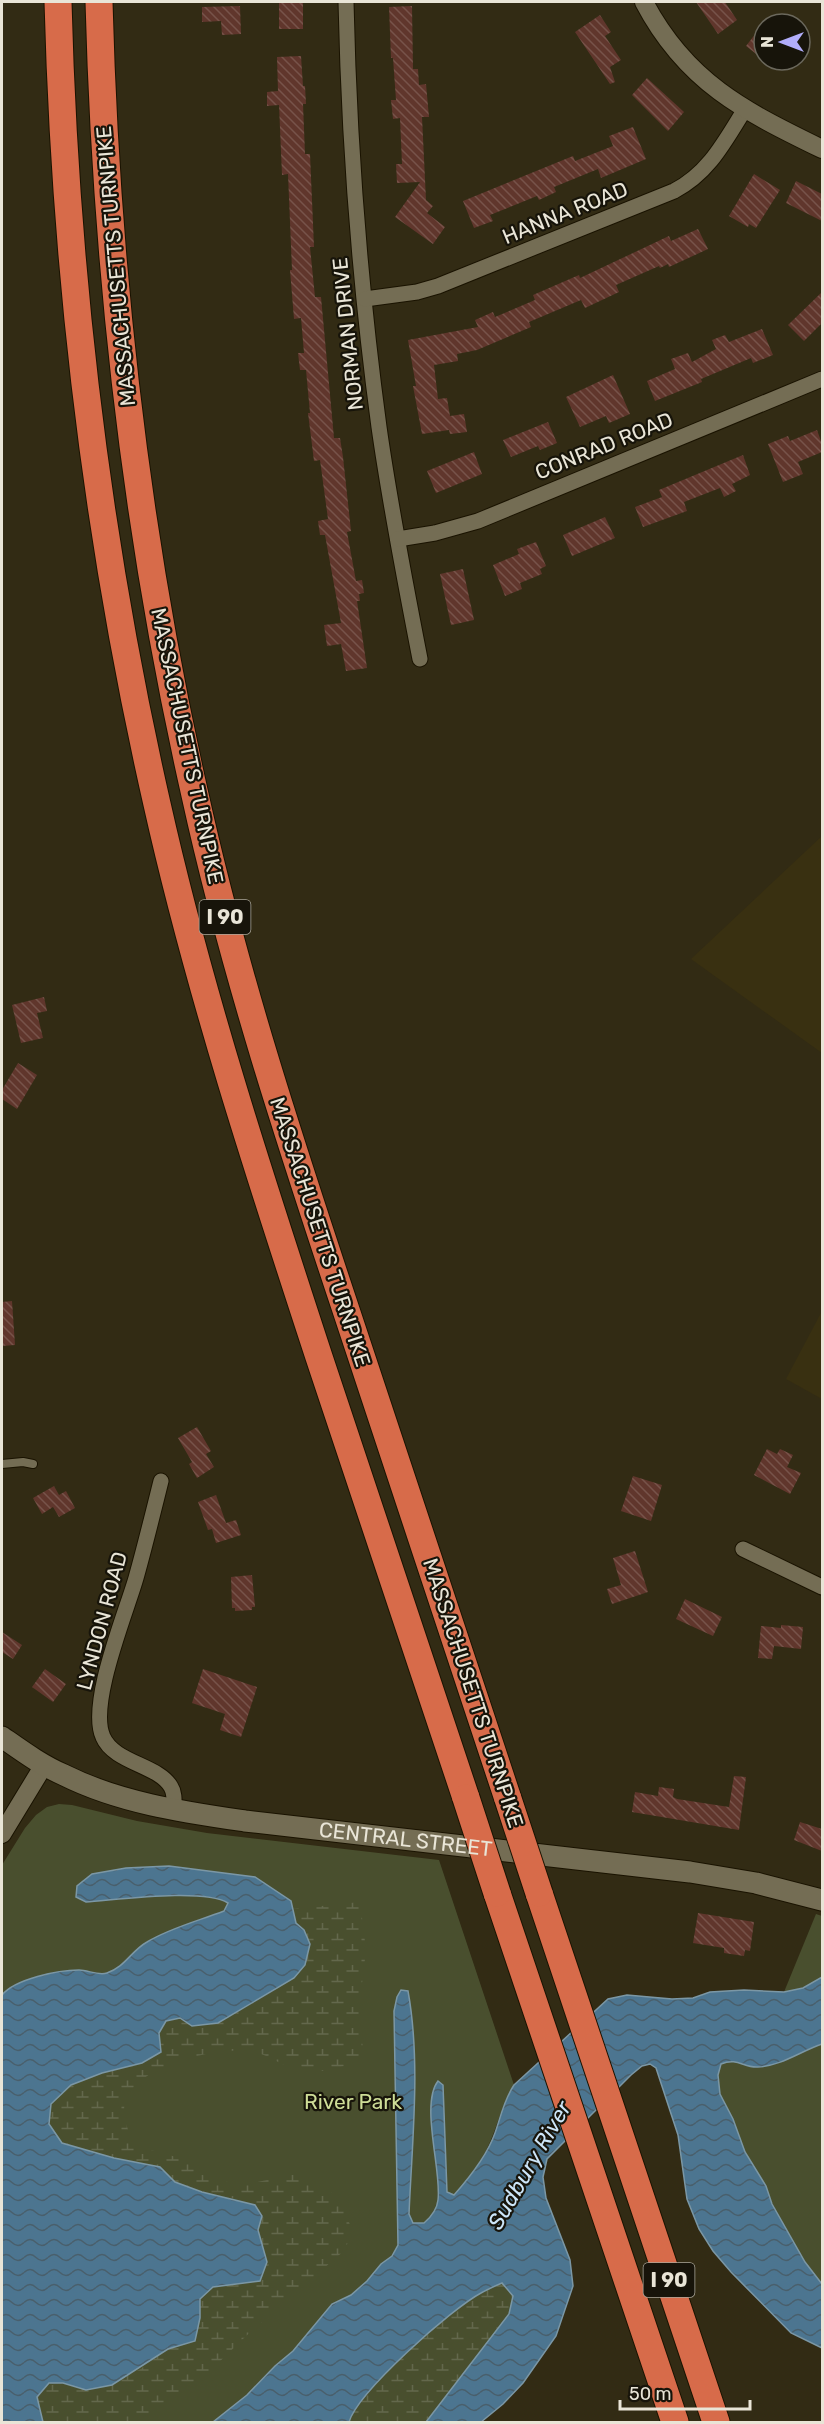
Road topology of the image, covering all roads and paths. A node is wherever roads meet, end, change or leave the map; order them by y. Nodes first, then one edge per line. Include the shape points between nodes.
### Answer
1 (58, 2) edge
2 (99, 2) edge
3 (346, 2) edge
4 (644, 2) edge
5 (745, 109) junction
6 (822, 148) edge
7 (365, 299) junction
8 (822, 379) edge
9 (398, 539) junction
10 (420, 659) dead end
11 (2, 1464) edge
12 (33, 1464) dead end
13 (161, 1481) dead end
14 (743, 1549) dead end
15 (822, 1587) edge
16 (2, 1737) edge
17 (44, 1766) junction
18 (174, 1809) junction
19 (2, 1834) edge
20 (822, 1900) edge
21 (675, 2422) edge
22 (716, 2422) edge

1 - 21 highway, MASSACHUSETTS TURNPIKE / I 90, bridge via 66,169 89,414 119,615 187,929 240,1114
2 - 22 highway, MASSACHUSETTS TURNPIKE / I 90, bridge via 106,170 129,415 157,605 194,795 241,981 274,1094
3 - 7 street, NORMAN DRIVE via 352,162
4 - 5 street via 669,41 696,72
5 - 6 street
5 - 7 street, HANNA ROAD via 709,164 674,191 438,286
7 - 9 street, NORMAN DRIVE
8 - 9 street, CONRAD ROAD via 478,521
9 - 10 street, NORMAN DRIVE
11 - 12 lane
13 - 18 street, LYNDON ROAD via 110,1658 99,1723 106,1743 115,1751 171,1787
14 - 15 street
16 - 17 main road, CENTRAL STREET
17 - 18 main road, CENTRAL STREET via 96,1789
17 - 19 street
18 - 20 main road, CENTRAL STREET via 245,1821 690,1872

